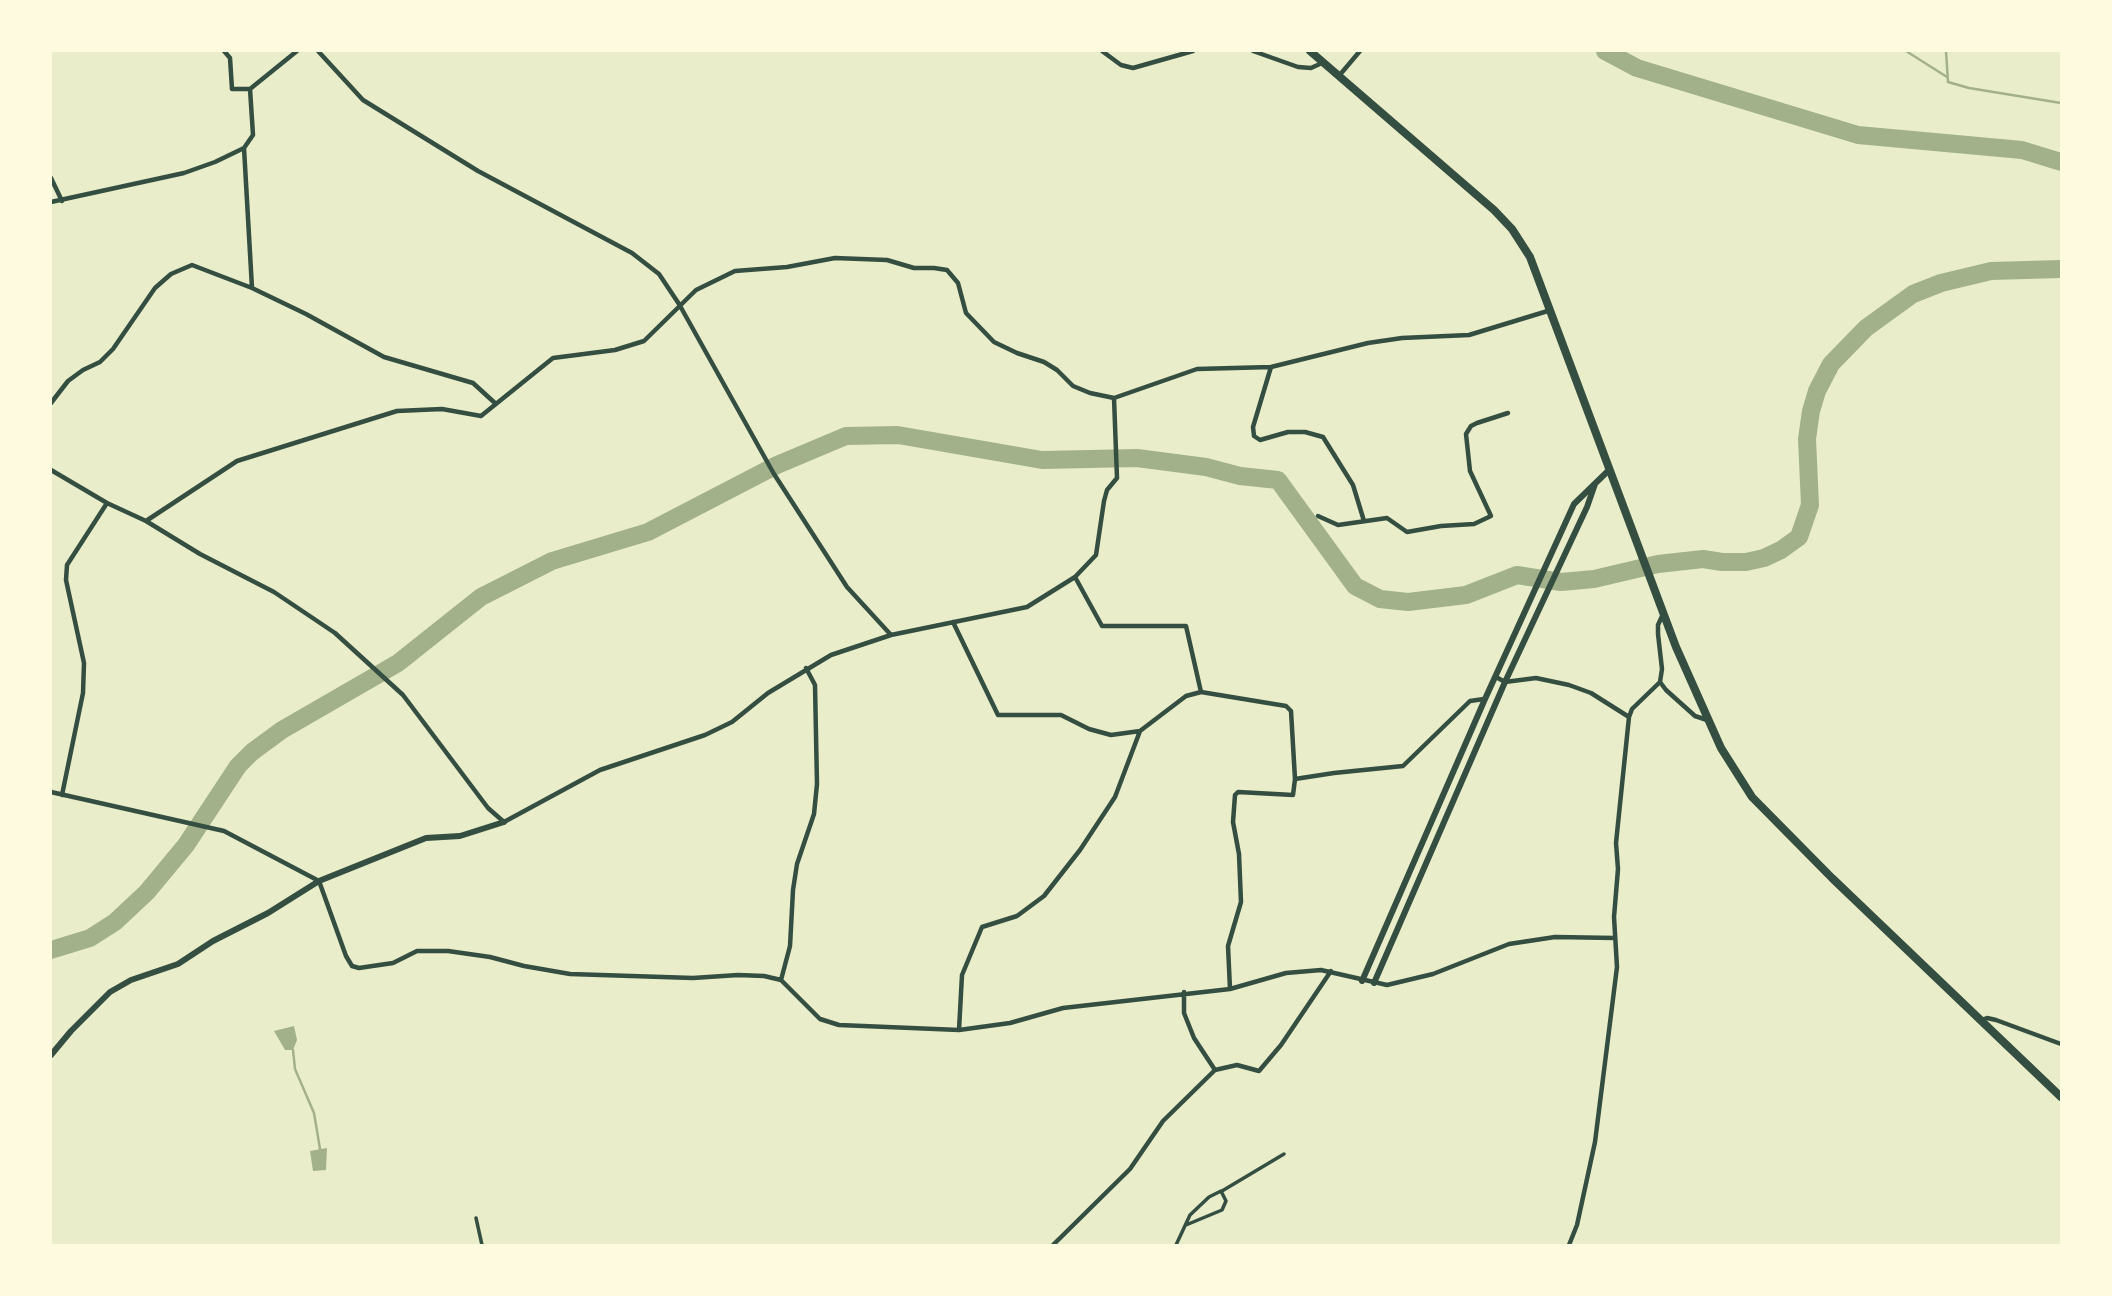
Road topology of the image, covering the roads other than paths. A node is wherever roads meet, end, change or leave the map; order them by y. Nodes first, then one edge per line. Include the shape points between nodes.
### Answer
1 (224, 51) edge
2 (297, 51) edge
3 (318, 51) edge
4 (1102, 51) edge
5 (1193, 51) edge
6 (1254, 51) edge
7 (1310, 51) edge
8 (1360, 51) edge
9 (1323, 62) junction
10 (1338, 76) junction
11 (250, 89) junction
12 (244, 148) junction
13 (51, 178) edge
14 (62, 201) junction
15 (51, 202) edge
16 (252, 288) junction
17 (679, 304) junction
18 (1551, 310) junction
19 (1271, 367) junction
20 (1114, 398) junction
21 (51, 402) edge
22 (496, 404) junction
23 (1508, 413) dead end
24 (51, 470) edge
25 (1609, 470) junction
26 (1595, 483) junction
27 (107, 503) junction
28 (1318, 516) dead end
29 (146, 521) junction
30 (1364, 521) junction
31 (1075, 577) junction
32 (1663, 614) junction
33 (953, 622) junction
34 (891, 635) junction
35 (806, 668) junction
36 (1496, 677) junction
37 (1505, 682) junction
38 (1660, 682) junction
39 (1201, 692) junction
40 (1485, 699) junction
41 (1629, 717) junction
42 (1708, 720) junction
43 (1140, 731) junction
44 (1295, 779) junction
45 (51, 792) edge
46 (62, 795) junction
47 (504, 822) junction
48 (320, 881) junction
49 (1615, 938) junction
50 (1331, 971) junction
51 (781, 980) junction
52 (1362, 981) junction
53 (1374, 983) junction
54 (1230, 989) junction
55 (1184, 992) junction
56 (1981, 1020) junction
57 (959, 1030) junction
58 (2061, 1044) edge
59 (51, 1055) edge
60 (1215, 1070) junction
61 (2061, 1097) edge
62 (1283, 1154) dead end
63 (1222, 1191) junction
64 (476, 1219) dead end
65 (1186, 1225) junction
66 (482, 1245) edge
67 (1053, 1245) edge
68 (1176, 1245) edge
69 (1569, 1245) edge

1 - 11 street via 230,58 232,89
2 - 11 street
3 - 17 street via 363,100 478,171 632,253 659,274
4 - 5 street via 1128,68
6 - 9 street via 1305,68
7 - 9 highway
8 - 10 street
9 - 10 highway
10 - 18 highway via 1503,220 1530,257
11 - 12 street via 253,135
12 - 14 street via 184,173
12 - 16 street
13 - 14 street
14 - 15 street
16 - 21 street via 192,265 171,274 155,288 113,349 68,381
16 - 22 street via 384,357 473,383
17 - 20 street via 735,271 828,259 887,260 947,270 958,283 966,313 994,342 1044,362 1073,386
17 - 22 street via 644,341 615,351 553,358
17 - 34 street via 847,587
18 - 19 street via 1469,335 1368,343
18 - 25 highway
19 - 20 street via 1197,369
19 - 30 street via 1254,436 1259,440 1305,432 1322,437 1353,485
20 - 31 street via 1117,478 1104,501 1096,555
22 - 29 street via 481,416 442,409 397,411 237,461
23 - 30 street via 1471,426 1466,434 1470,471 1491,516 1474,524 1407,532 1387,518
24 - 27 street
25 - 26 street
25 - 32 highway
26 - 36 street via 1574,504
26 - 37 street
27 - 29 street
27 - 46 street via 67,565 66,580 84,663 83,693
28 - 30 street via 1338,525
29 - 47 street via 274,592 344,641 403,695 488,808
31 - 33 street via 1027,607
31 - 39 street via 1102,626 1186,626
32 - 38 street via 1658,625
32 - 42 highway
33 - 34 street
33 - 43 street via 998,715 1061,715 1111,735
34 - 35 street
35 - 47 street via 732,722 600,770
35 - 51 street via 815,684 817,784 814,814 797,864 790,946
36 - 37 street
36 - 40 street
37 - 41 street via 1536,678 1569,685
37 - 53 street
38 - 41 street
38 - 42 street via 1695,716
39 - 43 street via 1186,696
39 - 44 street via 1286,706 1291,711
40 - 44 street via 1470,701 1403,766
40 - 52 street
41 - 49 street via 1616,844
42 - 56 highway via 1752,797
43 - 57 street via 1115,797 1044,896 1017,916 982,927 962,975
44 - 54 street via 1293,795 1235,795 1233,822 1241,902 1228,946
45 - 46 street
46 - 48 street via 224,831
47 - 48 street via 460,836 426,838
48 - 51 street via 346,956 359,968 393,963 417,951 448,951 570,974 738,975
48 - 59 street via 178,964 110,992
49 - 53 street via 1555,937 1509,944 1413,980
49 - 69 street via 1617,967 1601,1106
50 - 52 street
50 - 54 street via 1286,973
50 - 60 street via 1259,1071 1237,1065
51 - 57 street via 820,1018 839,1025
52 - 53 street
54 - 55 street
55 - 57 street via 1063,1008 1010,1023
55 - 60 street via 1184,1013
56 - 58 street via 1996,1020
56 - 61 highway
60 - 67 street via 1163,1121 1130,1169
62 - 63 street
63 - 65 street via 1197,1207
63 - 65 street via 1226,1201 1222,1210
64 - 66 street
65 - 68 street

